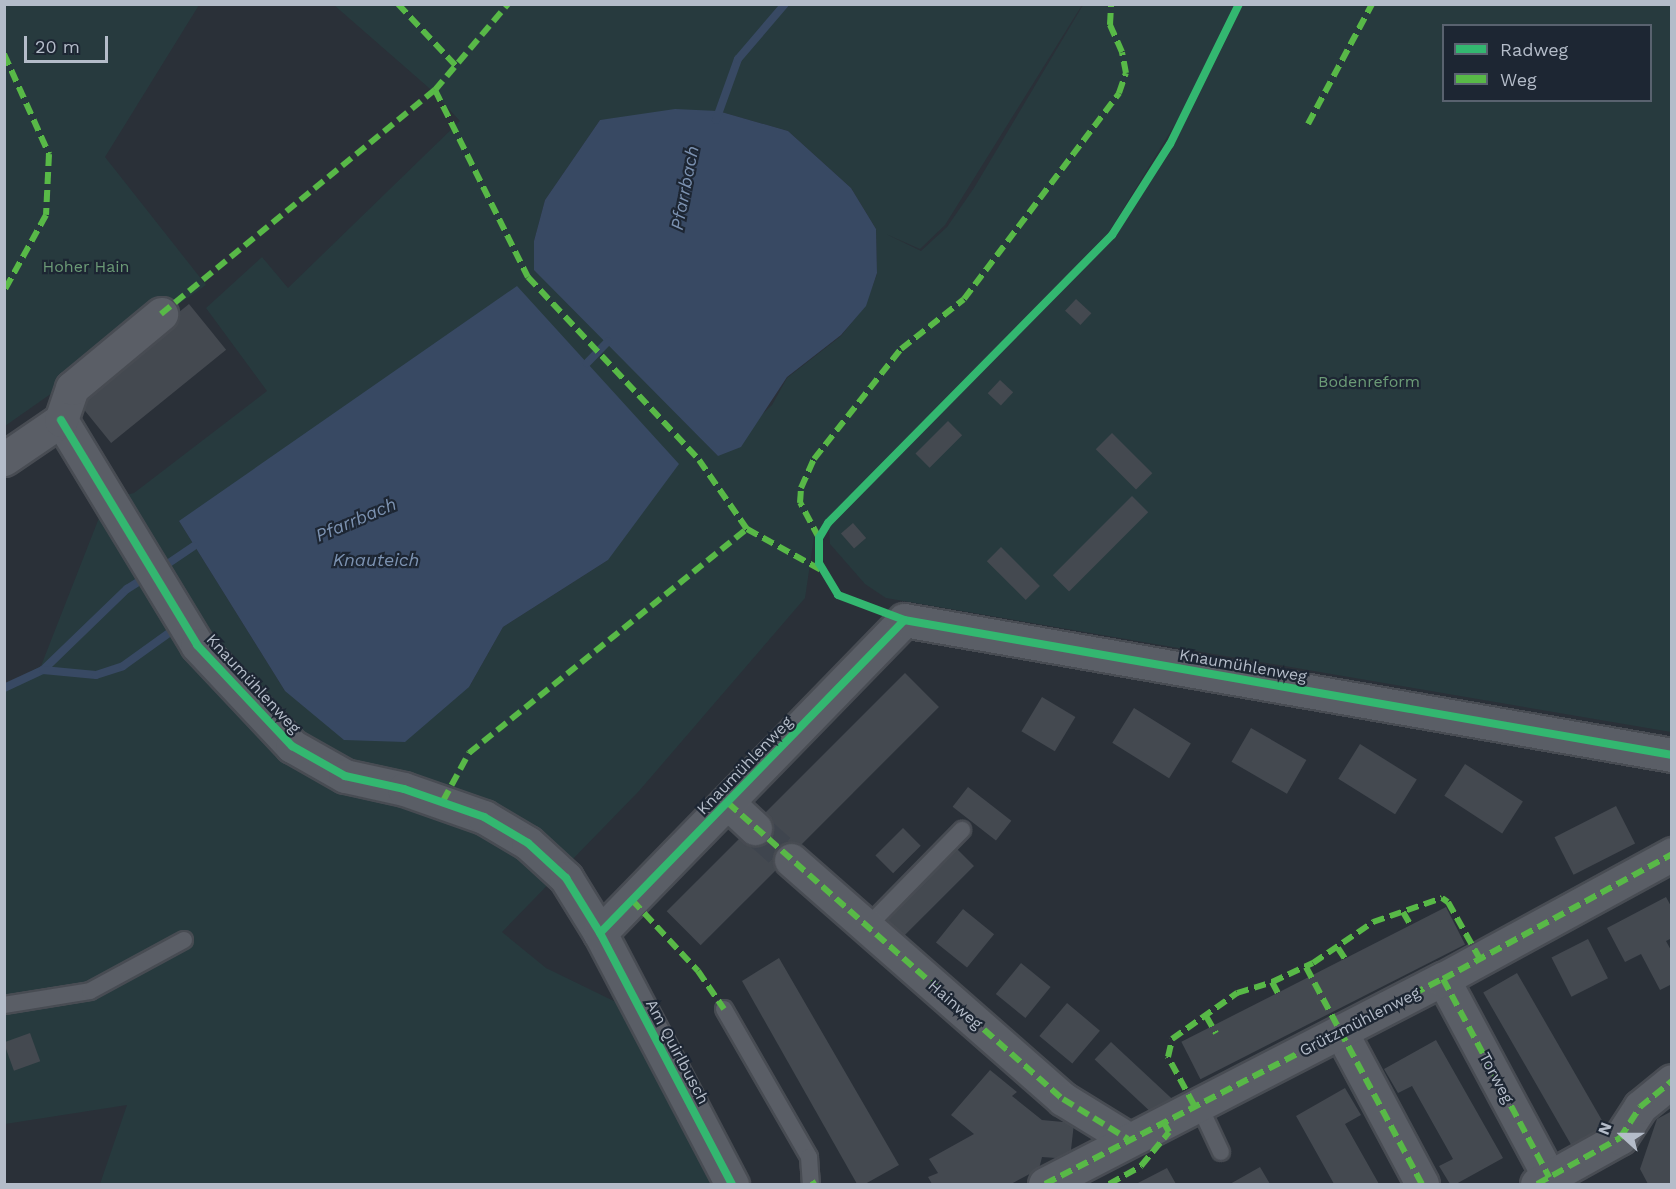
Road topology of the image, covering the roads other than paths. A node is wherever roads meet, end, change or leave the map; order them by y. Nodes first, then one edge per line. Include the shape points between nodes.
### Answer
1 (161, 315) dead end
2 (61, 420) junction
3 (4, 459) edge
4 (1671, 755) edge
5 (728, 803) junction
6 (755, 828) tunnel mouth
7 (962, 830) dead end
8 (1671, 854) edge
9 (790, 860) tunnel mouth
10 (867, 927) junction
11 (600, 933) junction
12 (184, 940) dead end
13 (1443, 980) junction
14 (4, 1005) edge
15 (724, 1009) dead end
16 (1341, 1032) junction
17 (1671, 1081) edge
18 (1198, 1103) junction
19 (1128, 1138) junction
20 (1221, 1152) dead end
21 (1543, 1181) edge
22 (732, 1185) edge
23 (812, 1185) edge
24 (1045, 1185) edge
25 (1422, 1185) edge

1 - 2 street via 72,388
2 - 3 street
2 - 11 street, Knaumühlenweg via 197,645 292,746 345,776 443,801 484,817 528,843 566,878
4 - 5 street, Knaumühlenweg via 904,620
5 - 6 street
5 - 11 street, Knaumühlenweg
7 - 10 lane
8 - 13 street, Grützmühlenweg
9 - 10 street, Hainweg
10 - 19 street, Hainweg via 1063,1099
11 - 22 street, Am Quirlbusch
12 - 14 lane via 90,991
13 - 16 street, Grützmühlenweg
13 - 21 street, Torweg
15 - 23 lane via 808,1157
16 - 18 street, Grützmühlenweg
16 - 25 street
17 - 21 street via 1640,1107 1620,1138
18 - 19 street, Grützmühlenweg
18 - 20 lane
19 - 24 street, Grützmühlenweg

